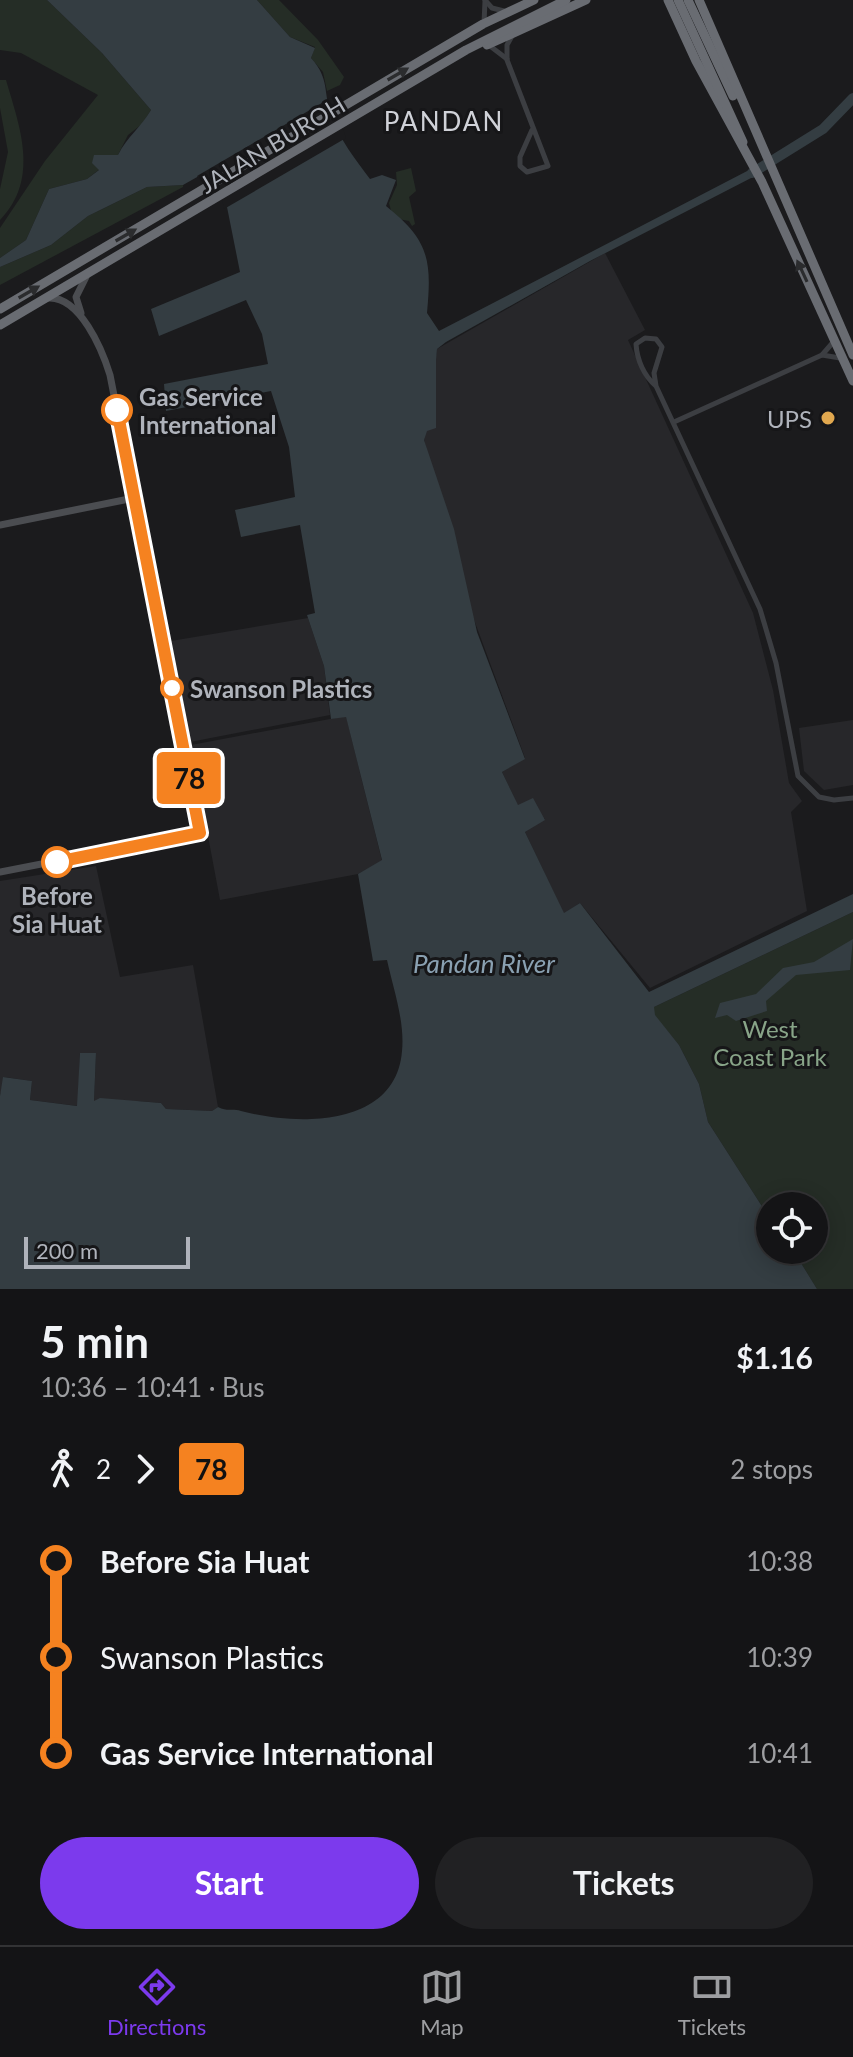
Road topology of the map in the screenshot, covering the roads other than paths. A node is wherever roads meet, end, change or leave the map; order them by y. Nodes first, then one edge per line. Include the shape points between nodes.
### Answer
1 (534, 0) edge
2 (566, 0) edge
3 (586, 0) edge
4 (671, 0) edge
5 (688, 0) edge
6 (699, 0) edge
7 (511, 11) junction
8 (483, 24) junction
9 (515, 31) junction
10 (486, 46) junction
11 (466, 50) junction
12 (708, 54) junction
13 (507, 60) junction
14 (532, 130) junction
15 (762, 150) junction
16 (747, 154) junction
17 (93, 270) junction
18 (43, 300) junction
19 (0, 309) edge
20 (81, 318) junction
21 (0, 325) edge
22 (835, 340) junction
23 (822, 355) junction
24 (848, 357) edge
25 (853, 381) edge
26 (656, 386) junction
27 (674, 422) junction
28 (134, 498) junction
29 (0, 525) edge
30 (853, 798) edge
31 (0, 872) edge

1 - 7 highway, JALAN BUROH
2 - 11 highway, JALAN BUROH
3 - 9 highway
4 - 12 highway
4 - 16 highway via 696,61
5 - 12 highway
6 - 15 highway
7 - 8 highway, JALAN BUROH
7 - 8 street via 499,11 485,0
19 -> 8 highway, JALAN BUROH
9 - 10 highway
9 - 13 street via 507,44
10 - 11 highway
10 - 13 street
11 - 17 highway, JALAN BUROH
12 - 15 highway
12 - 16 highway
13 - 14 street
14 - 14 street via 548,166 536,173 520,166
15 - 24 highway
22 -> 16 highway
17 - 18 highway, JALAN BUROH
17 - 20 street via 76,297
18 - 20 street via 63,300
18 - 21 highway, JALAN BUROH
20 - 28 street via 110,375
22 - 23 street
22 - 24 highway
23 - 24 street
23 - 27 street
24 - 25 highway
26 - 26 street via 636,355 636,344 645,338 656,339 662,347
26 - 27 street
27 - 30 street via 760,609 798,776 819,797
28 - 29 street
28 - 31 street via 200,833

